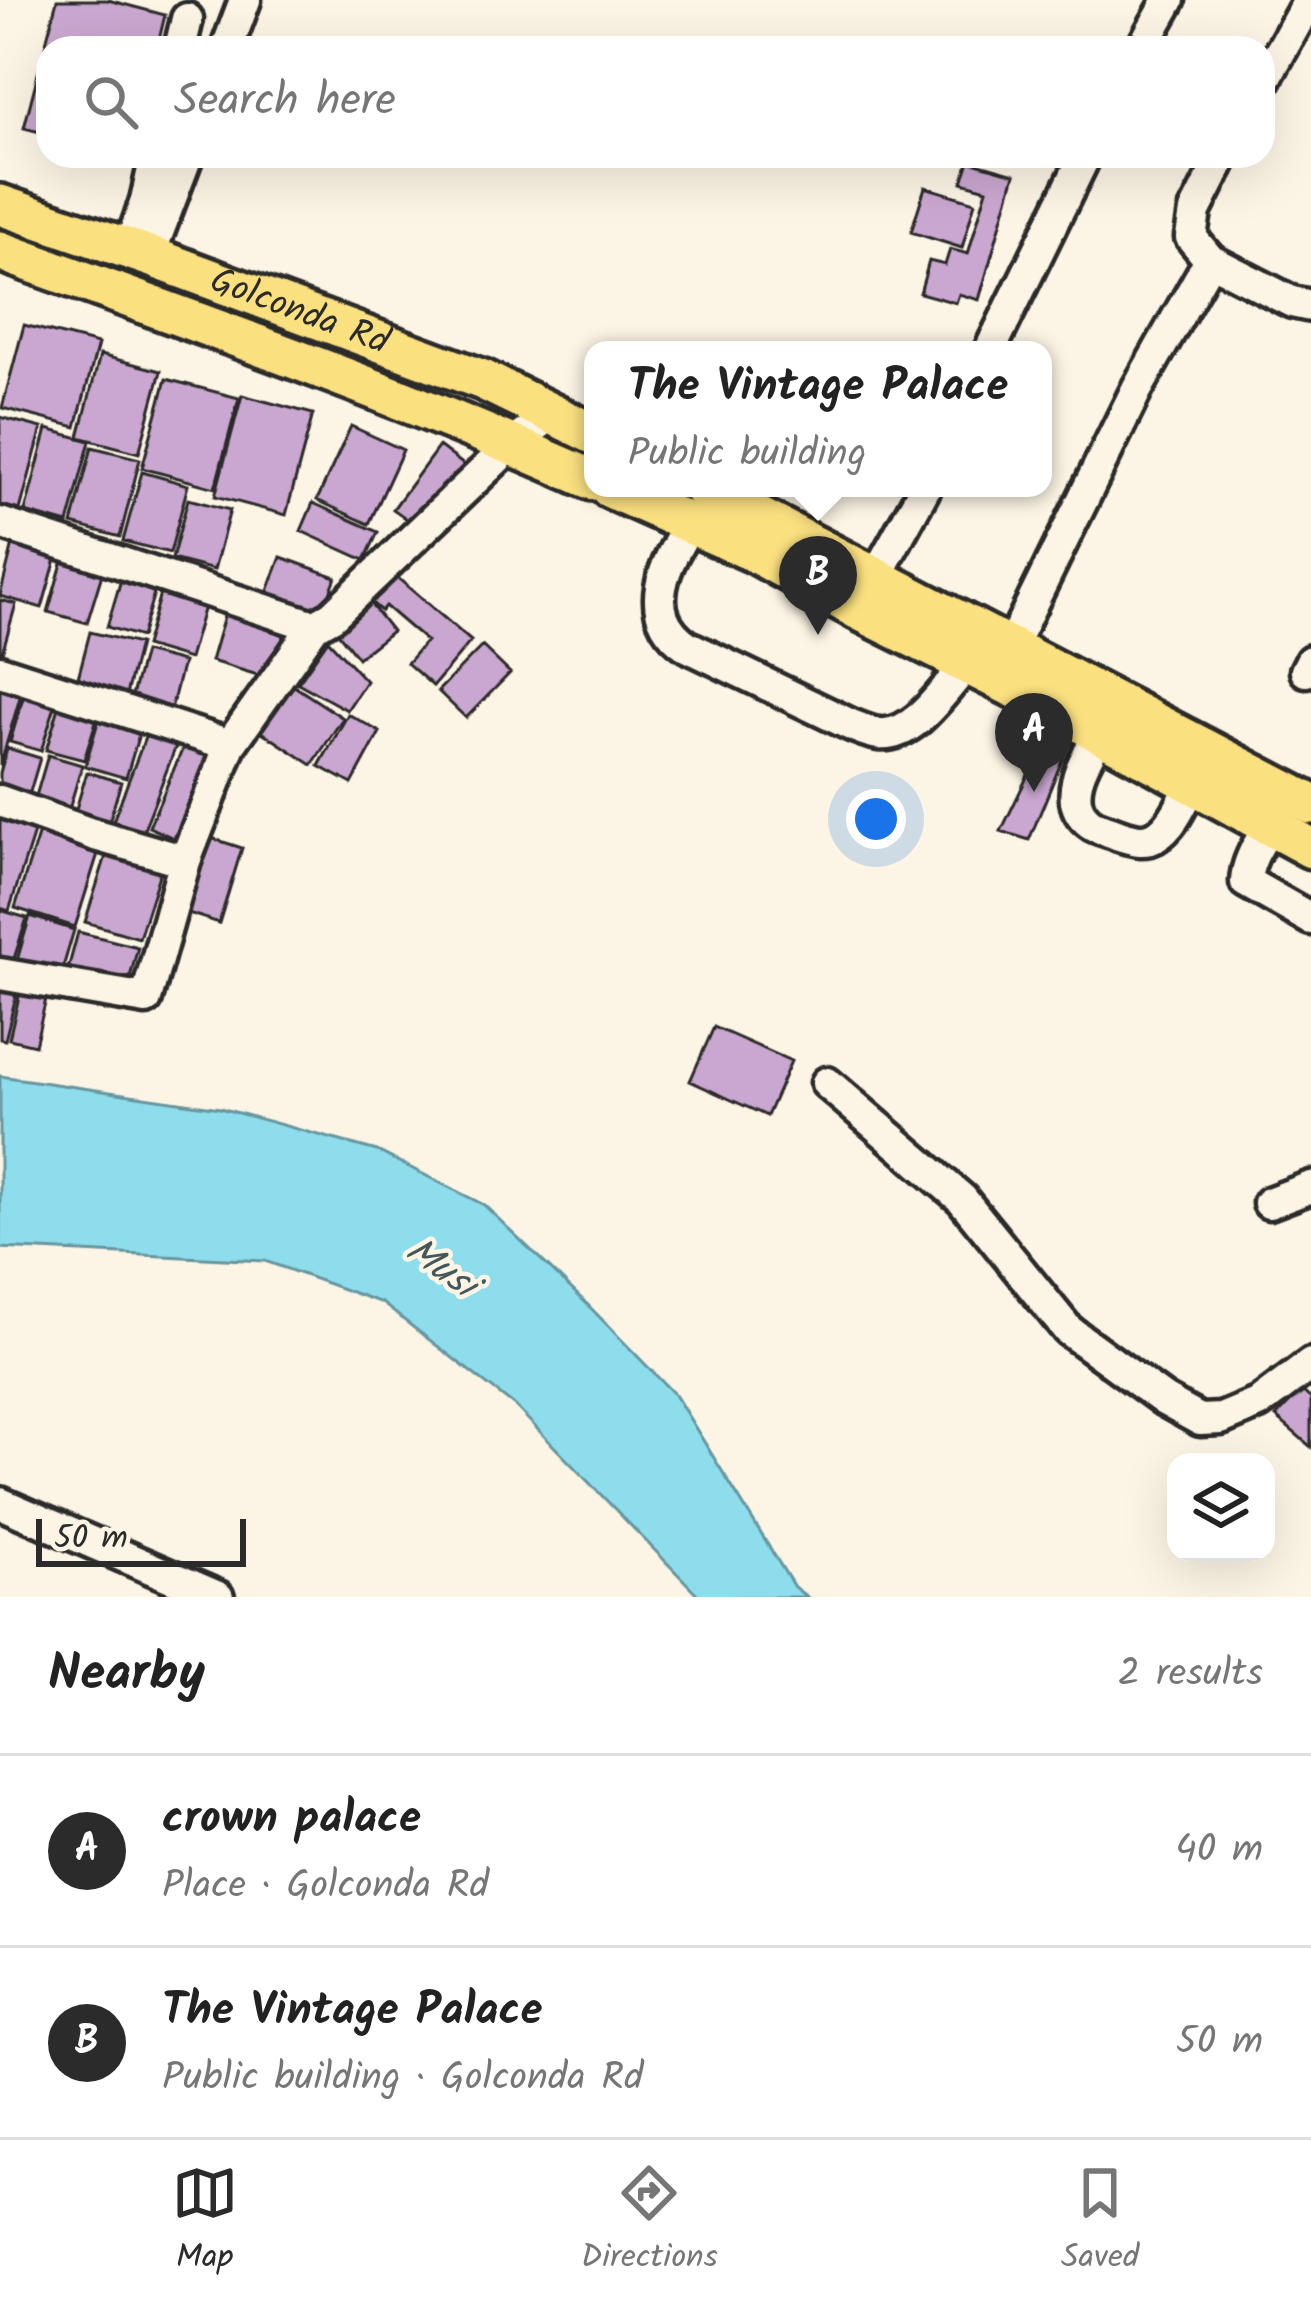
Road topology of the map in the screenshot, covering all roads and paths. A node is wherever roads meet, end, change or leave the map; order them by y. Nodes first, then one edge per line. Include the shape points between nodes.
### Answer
1 (245, 0) edge
2 (1168, 0) edge
3 (1310, 0) edge
4 (232, 36) edge
5 (1148, 36) edge
6 (1275, 62) edge
7 (153, 168) edge
8 (181, 168) edge
9 (1079, 168) edge
10 (1217, 168) edge
11 (0, 205) edge
12 (0, 251) edge
13 (139, 253) junction
14 (1210, 260) junction
15 (1311, 306) edge
16 (994, 341) edge
17 (552, 414) junction
18 (584, 430) edge
19 (512, 444) junction
20 (584, 476) edge
21 (654, 497) edge
22 (920, 497) edge
23 (697, 506) edge
24 (0, 523) edge
25 (875, 578) junction
26 (314, 626) junction
27 (1010, 648) junction
28 (967, 664) junction
29 (0, 671) edge
30 (1101, 733) junction
31 (230, 745) junction
32 (1193, 783) junction
33 (0, 801) edge
34 (1311, 804) edge
35 (1270, 826) junction
36 (1311, 848) edge
37 (185, 861) junction
38 (1311, 919) edge
39 (0, 974) edge
40 (826, 1083) dead end
41 (1311, 1187) edge
42 (1269, 1203) dead end
43 (1311, 1364) edge
44 (0, 1503) edge
45 (218, 1597) edge

1 - 4 street
2 - 5 street
3 - 6 street
7 - 13 street
8 - 13 street
9 - 16 street
10 - 14 street via 1191,238
11 - 13 main road, Golconda Rd
12 - 19 main road, Golconda Rd
13 - 17 main road, Golconda Rd via 483,380
14 - 15 street
14 - 27 street via 1137,388
17 - 18 main road, Golconda Rd
17 - 19 street
19 - 20 main road, Golconda Rd
19 - 26 street
21 - 23 main road
22 - 25 street
23 - 25 main road
23 - 28 main road via 754,552
23 - 28 street via 668,560 660,604 672,636 687,646 878,734 914,724
24 - 26 street
25 - 27 main road
26 - 31 street
27 - 34 main road
28 - 30 main road
29 - 31 street
30 - 32 main road
30 - 32 street via 1076,794 1091,824 1136,841 1153,838
31 - 37 street
32 - 35 main road
33 - 37 street
35 - 36 main road
35 - 38 street via 1246,882
37 - 39 street via 146,999
40 - 43 street via 962,1198 1068,1330 1163,1400 1200,1420 1221,1419 1259,1403
41 - 42 street
44 - 45 street

